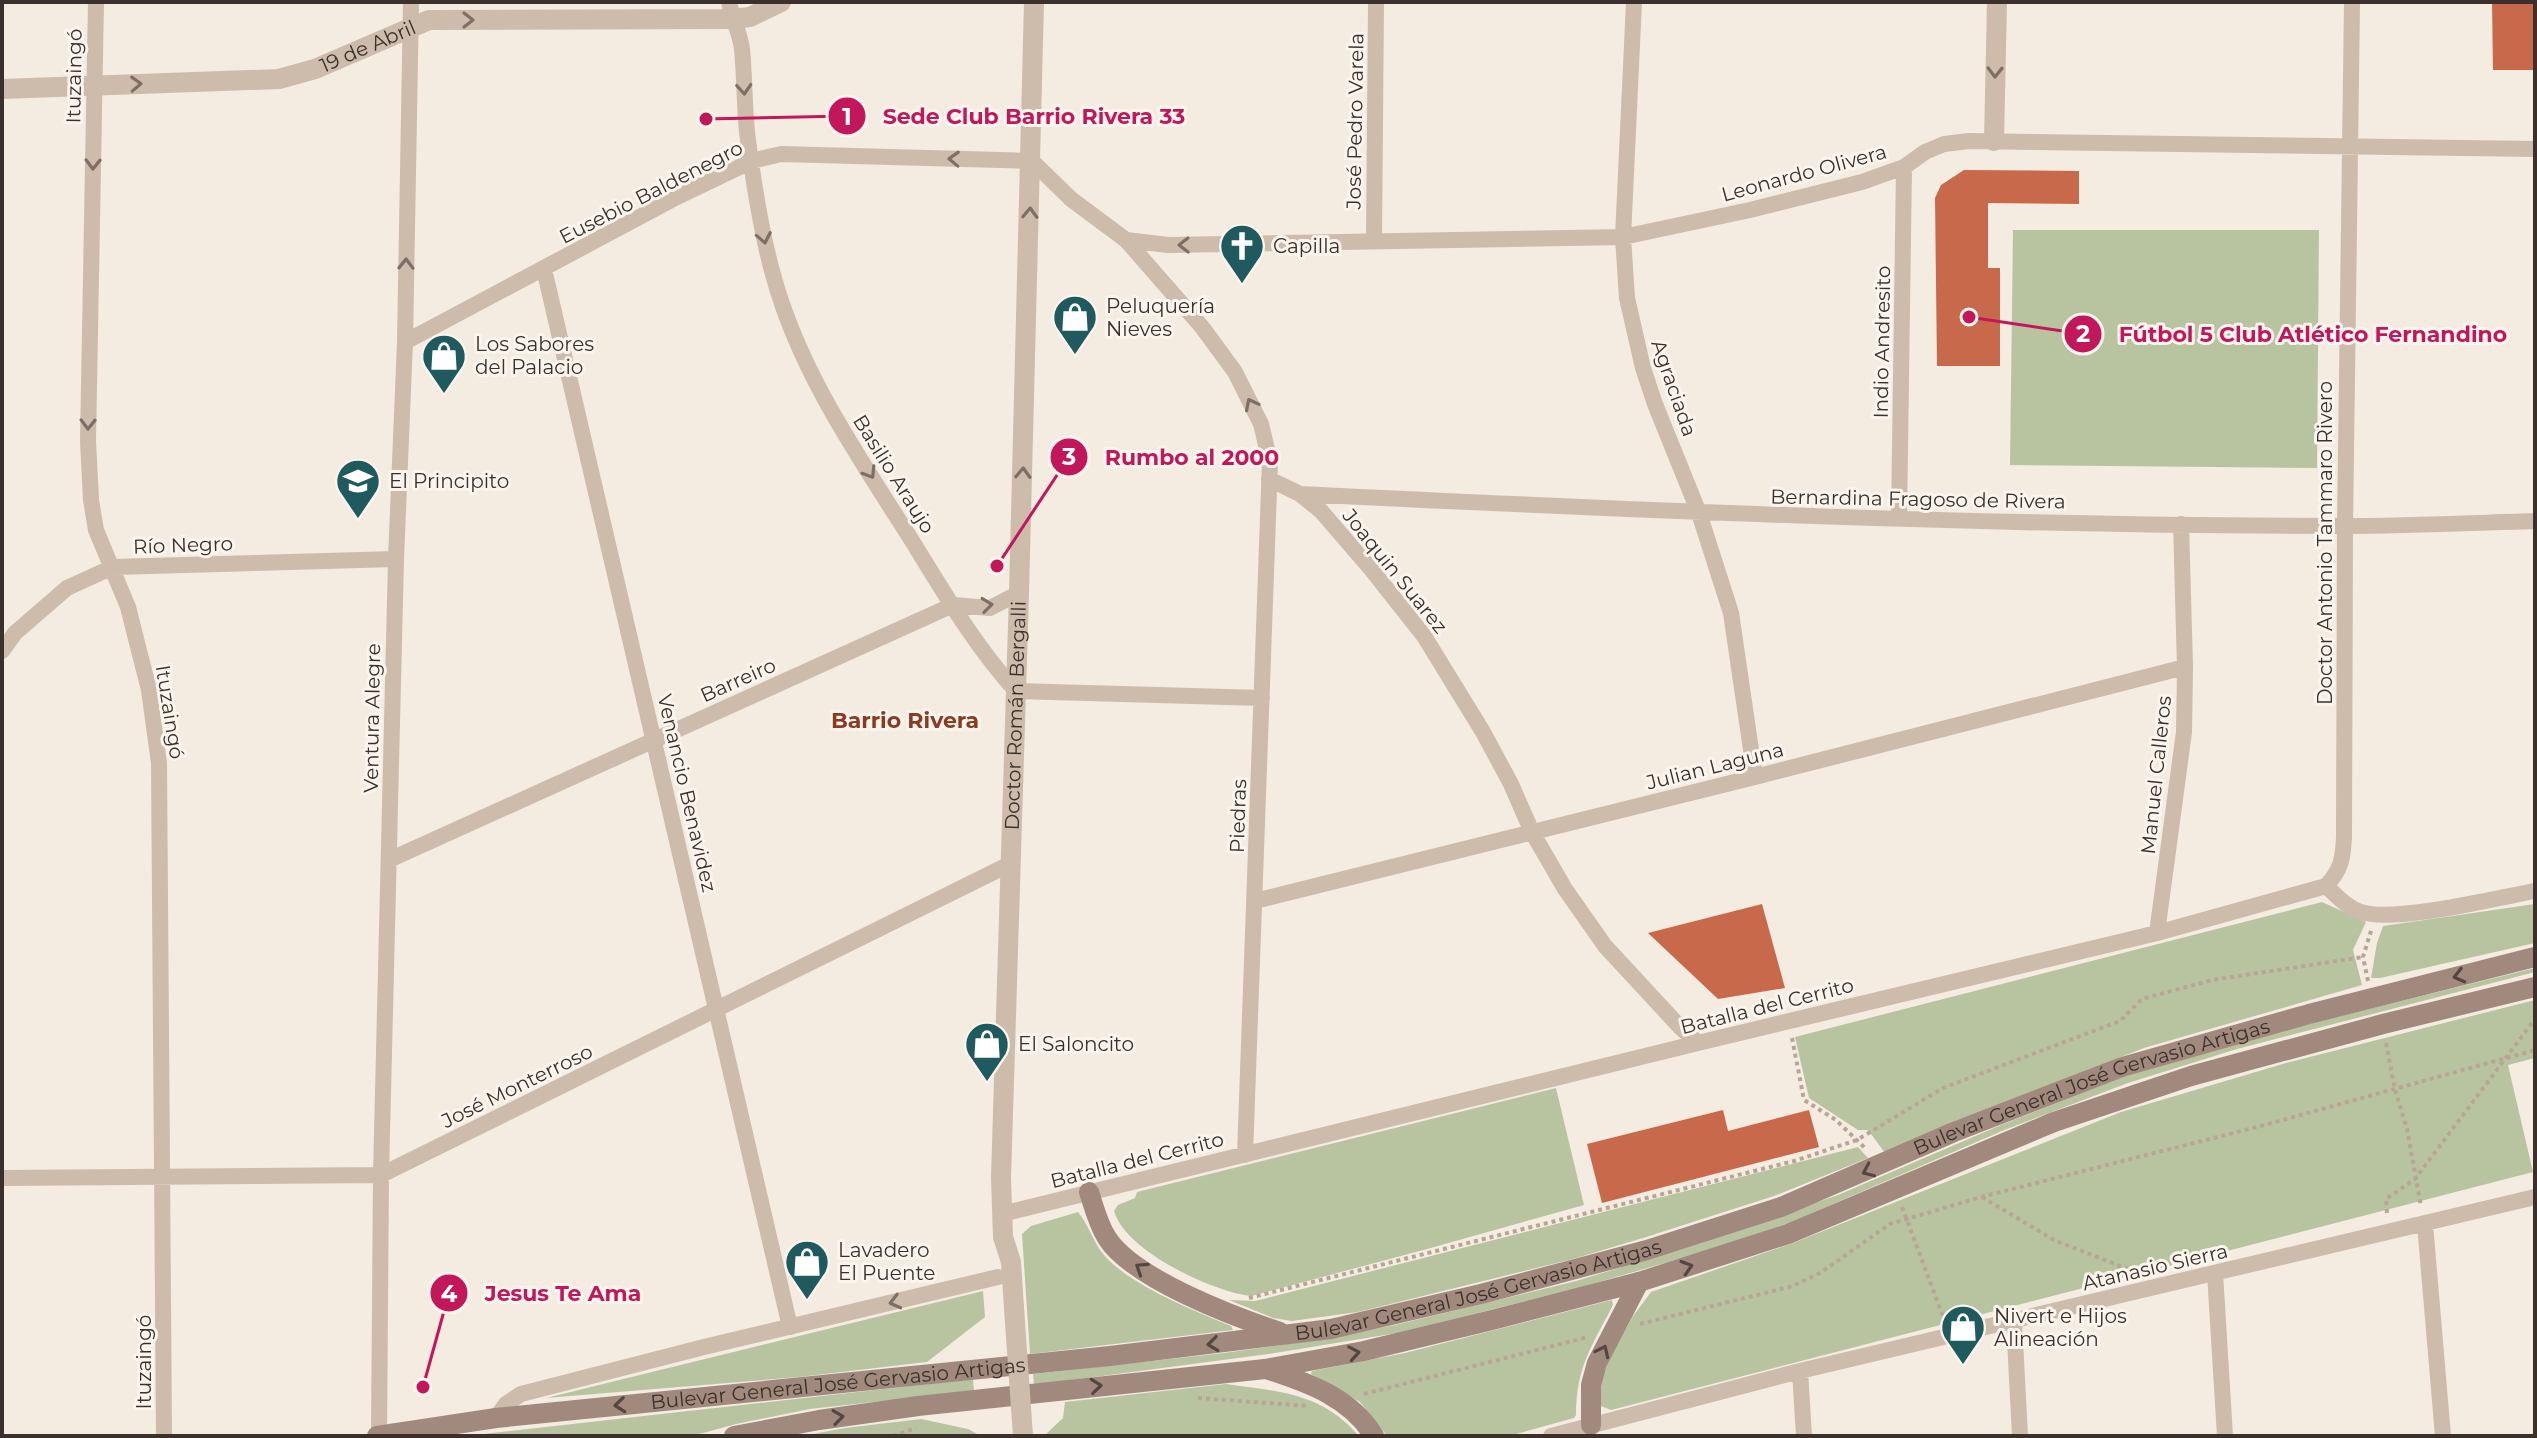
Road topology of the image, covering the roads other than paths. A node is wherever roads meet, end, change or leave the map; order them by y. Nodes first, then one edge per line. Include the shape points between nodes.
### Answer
1 (96, 2) edge
2 (411, 2) edge
3 (1034, 2) edge
4 (1376, 2) edge
5 (1634, 2) edge
6 (1997, 2) edge
7 (2352, 2) edge
8 (765, 5) edge
9 (731, 11) edge
10 (411, 27) junction
11 (94, 85) junction
12 (2, 89) edge
13 (1994, 141) junction
14 (2349, 147) junction
15 (2535, 149) edge
16 (752, 161) junction
17 (1032, 161) junction
18 (1904, 167) junction
19 (1623, 237) junction
20 (1126, 240) junction
21 (1374, 240) junction
22 (544, 269) junction
23 (405, 342) junction
24 (1269, 479) junction
25 (1300, 494) junction
26 (1699, 513) junction
27 (1899, 519) junction
28 (2535, 521) edge
29 (2181, 524) junction
30 (2345, 526) junction
31 (396, 559) junction
32 (113, 567) junction
33 (1019, 593) junction
34 (953, 605) junction
35 (2, 651) edge
36 (2185, 667) junction
37 (1016, 691) junction
38 (1262, 698) junction
39 (655, 740) junction
40 (1755, 777) junction
41 (1532, 832) junction
42 (389, 860) junction
43 (1010, 864) junction
44 (2326, 886) junction
45 (2535, 891) edge
46 (1255, 901) junction
47 (2157, 933) junction
48 (2535, 957) edge
49 (2535, 987) edge
50 (716, 1010) junction
51 (1698, 1043) junction
52 (1245, 1155) junction
53 (381, 1175) junction
54 (2, 1178) edge
55 (164, 1178) junction
56 (1089, 1192) junction
57 (2535, 1197) edge
58 (1002, 1214) junction
59 (2425, 1224) junction
60 (1003, 1237) junction
61 (2215, 1273) junction
62 (998, 1277) junction
63 (1639, 1282) junction
64 (1008, 1309) junction
65 (2014, 1321) junction
66 (790, 1327) junction
67 (1288, 1335) junction
68 (1265, 1369) junction
69 (1800, 1371) junction
70 (496, 1418) junction
71 (787, 1430) edge
72 (1592, 1431) edge
73 (164, 1436) edge
74 (378, 1436) edge
75 (734, 1436) edge
76 (1010, 1436) edge
77 (1023, 1436) edge
78 (1374, 1436) edge
79 (1551, 1436) edge
80 (1804, 1436) edge
81 (2020, 1436) edge
82 (2225, 1436) edge
83 (2443, 1436) edge

1 - 11 street, Ituzaingó
2 - 10 street, Ventura Alegre
3 - 17 street, Doctor Román Bergalli
4 - 21 street, José Pedro Varela
5 - 19 street, Agraciada
6 -> 13 street
7 - 14 street, Doctor Antonio Tammaro Rivero
8 - 9 street, 19 de Abril via 750,17
10 -> 9 street, 19 de Abril via 429,20
9 -> 16 street, Basilio Araujo via 741,44
11 -> 10 street, 19 de Abril via 279,79
23 -> 10 street, Ventura Alegre
11 - 12 street, 19 de Abril
11 -> 32 street, Ituzaingó via 88,441 96,530
13 - 14 street, Leonardo Olivera
13 - 18 street, Leonardo Olivera via 1944,144
14 - 15 street, Leonardo Olivera
14 - 30 street, Doctor Antonio Tammaro Rivero
17 -> 16 street, Eusebio Baldenegro via 781,154
16 - 22 street, Eusebio Baldenegro
16 -> 34 street, Basilio Araujo via 771,268 807,364
17 - 20 street
33 -> 17 street, Doctor Román Bergalli
18 - 19 street, Leonardo Olivera via 1764,207
18 - 27 street, Indio Andresito
19 - 21 street, Leonardo Olivera
19 - 26 street, Agraciada via 1627,298 1643,368
21 -> 20 street, Leonardo Olivera via 1168,245
24 -> 20 street via 1261,424 1235,372
22 - 23 street, Eusebio Baldenegro
22 - 39 street, Venancio Benavidez
23 - 31 street, Ventura Alegre
24 - 25 street, Joaquin Suarez
24 - 38 street, Piedras
25 - 26 street, Bernardina Fragoso de Rivera
25 - 41 street, Joaquin Suarez via 1321,511 1424,636 1483,732
26 - 27 street, Bernardina Fragoso de Rivera
26 - 40 street, Agraciada via 1731,613
27 - 29 street, Bernardina Fragoso de Rivera
28 - 30 street, Bernardina Fragoso de Rivera
29 - 30 street, Bernardina Fragoso de Rivera
29 - 36 street, Manuel Calleros
30 - 44 street, Doctor Antonio Tammaro Rivero via 2343,862
31 - 32 street, Río Negro
31 - 42 street, Ventura Alegre
32 - 35 street, Río Negro via 67,588
32 - 55 street, Ituzaingó via 149,690 159,763
34 -> 33 street, Barreiro via 990,608
33 - 37 street, Doctor Román Bergalli
34 - 37 street, Basilio Araujo
34 - 39 street, Barreiro
36 - 40 street, Julian Laguna
36 - 47 street, Manuel Calleros via 2184,732
37 - 38 street
37 - 43 street, Doctor Román Bergalli
38 - 46 street, Piedras
39 - 42 street, Barreiro
39 - 50 street, Venancio Benavidez
40 - 41 street, Julian Laguna
41 - 46 street, Julian Laguna
41 - 51 street, Joaquin Suarez via 1605,946
42 - 53 street, Ventura Alegre
43 - 50 street, José Monterroso
43 - 58 street, Doctor Román Bergalli
44 - 45 street via 2348,906 2378,915
44 - 47 street, Batalla del Cerrito
46 - 52 street, Piedras
47 - 51 street, Batalla del Cerrito
48 -> 67 main road, Bulevar General José Gervasio Artigas via 2122,1067 1781,1207 1647,1250 1346,1326
63 -> 49 main road, Bulevar General José Gervasio Artigas via 1788,1234 2054,1122 2191,1076
50 - 53 street, José Monterroso
50 - 66 street, Venancio Benavidez
51 - 52 street, Batalla del Cerrito
52 - 56 street, Batalla del Cerrito
53 - 55 street, José Monterroso
53 - 74 street, Ventura Alegre
54 - 55 street, José Monterroso
55 - 73 street, Ituzaingó
56 - 58 street, Batalla del Cerrito
67 -> 56 main road via 1184,1293 1124,1257 1107,1239
57 - 59 street, Atanasio Sierra
58 - 60 street, Doctor Román Bergalli
59 - 61 street, Atanasio Sierra
59 - 83 street
60 - 62 street, Doctor Román Bergalli
60 - 64 street, Doctor Román Bergalli via 1011,1262
61 - 65 street, Atanasio Sierra
61 - 82 street
62 - 64 street, Doctor Román Bergalli
62 -> 66 street
68 -> 63 main road, Bulevar General José Gervasio Artigas via 1364,1351
72 -> 63 main road via 1591,1385 1597,1363
64 - 76 street, Doctor Román Bergalli
64 - 77 street, Doctor Román Bergalli, bridge
65 - 69 street, Atanasio Sierra
65 - 81 street
66 - 70 street via 521,1394
67 -> 70 main road, Bulevar General José Gervasio Artigas
71 -> 68 main road, Bulevar General José Gervasio Artigas via 984,1398
68 - 78 main road via 1309,1383 1339,1400
69 - 72 street, Atanasio Sierra
69 - 80 street
70 - 74 main road, Bulevar General José Gervasio Artigas
71 - 75 main road, Bulevar General José Gervasio Artigas
72 - 79 street, Atanasio Sierra

